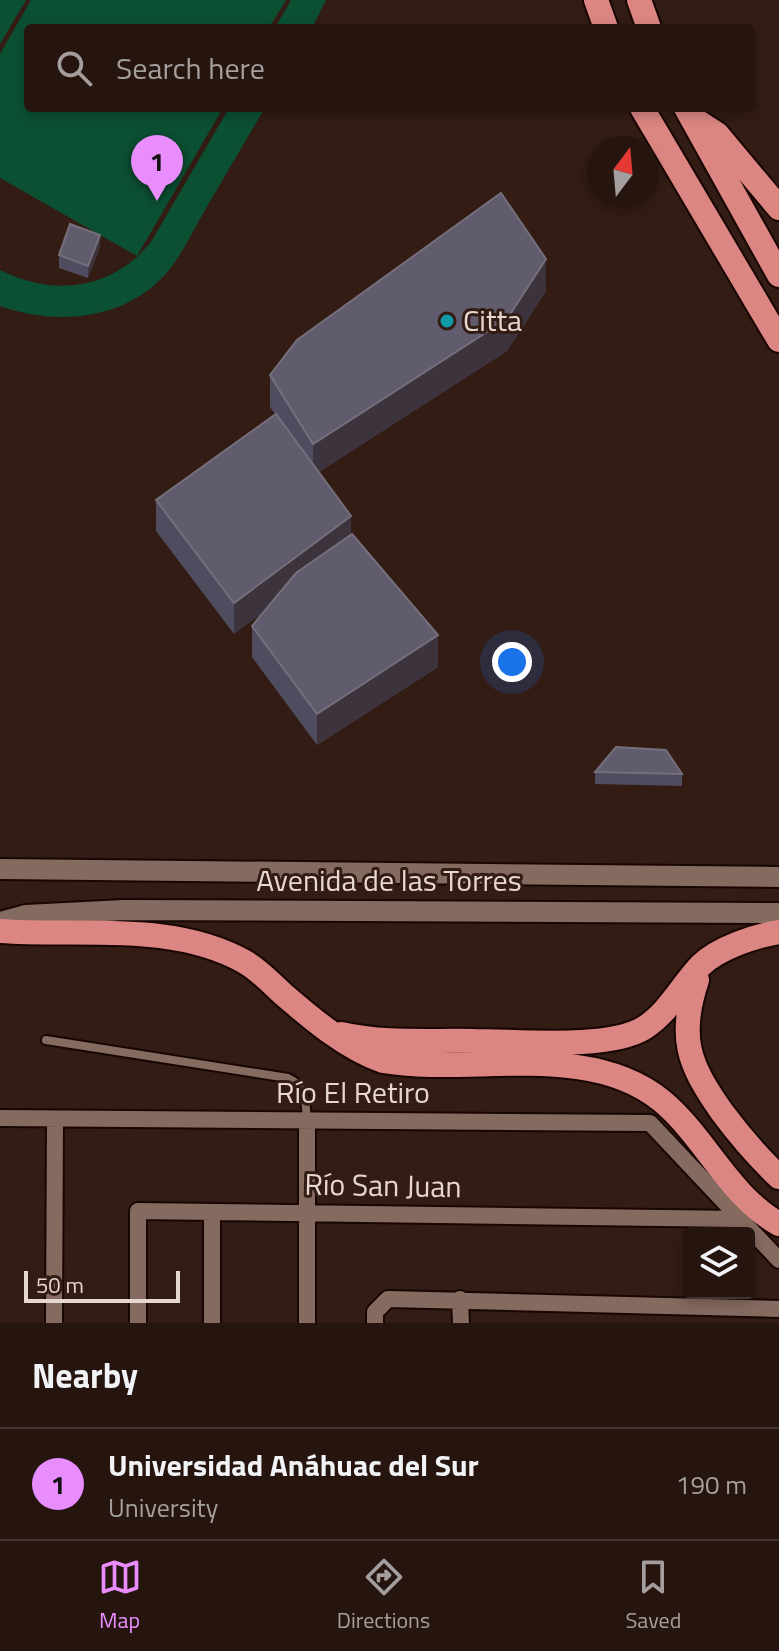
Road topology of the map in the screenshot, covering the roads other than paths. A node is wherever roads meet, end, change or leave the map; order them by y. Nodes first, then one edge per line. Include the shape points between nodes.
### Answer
1 (596, 0) edge
2 (639, 0) edge
3 (605, 24) edge
4 (648, 24) edge
5 (644, 112) edge
6 (689, 113) edge
7 (779, 208) edge
8 (779, 275) edge
9 (779, 340) edge
10 (0, 869) edge
11 (779, 877) edge
12 (779, 913) edge
13 (0, 922) edge
14 (0, 931) edge
15 (779, 932) edge
16 (702, 964) junction
17 (335, 1033) junction
18 (46, 1040) dead end
19 (0, 1118) edge
20 (55, 1119) junction
21 (307, 1121) junction
22 (779, 1177) edge
23 (212, 1212) junction
24 (307, 1213) junction
25 (739, 1219) junction
26 (779, 1224) edge
27 (779, 1260) edge
28 (460, 1299) junction
29 (779, 1309) edge
30 (54, 1323) edge
31 (138, 1323) edge
32 (212, 1323) edge
33 (307, 1323) edge
34 (375, 1323) edge
35 (461, 1323) edge

1 - 3 highway
2 - 4 highway
5 - 9 highway
6 - 7 highway via 717,134
6 - 8 highway
10 - 11 street, Avenida de las Torres
12 - 13 street, Avenida de las Torres via 124,910 26,915
14 - 17 highway via 185,939 218,949 249,964
15 - 16 highway via 743,942
16 - 17 highway via 643,1029 618,1038 382,1040
16 - 22 highway via 688,1010 694,1069 739,1134
17 - 26 highway via 356,1050 396,1063 567,1066 628,1082 679,1116 735,1189
18 - 21 lane via 288,1078 304,1091
19 - 20 street, Río El Retiro
20 - 21 street, Río El Retiro
20 - 30 street
21 - 24 street
21 - 25 street, Río El Retiro via 650,1123
23 - 24 street, Río San Juan
23 - 31 street, Río San Juan via 138,1211
23 - 32 street
24 - 25 street, Río San Juan
24 - 33 street
25 - 27 street
28 - 29 street
28 - 34 street via 388,1299 375,1312
28 - 35 street

